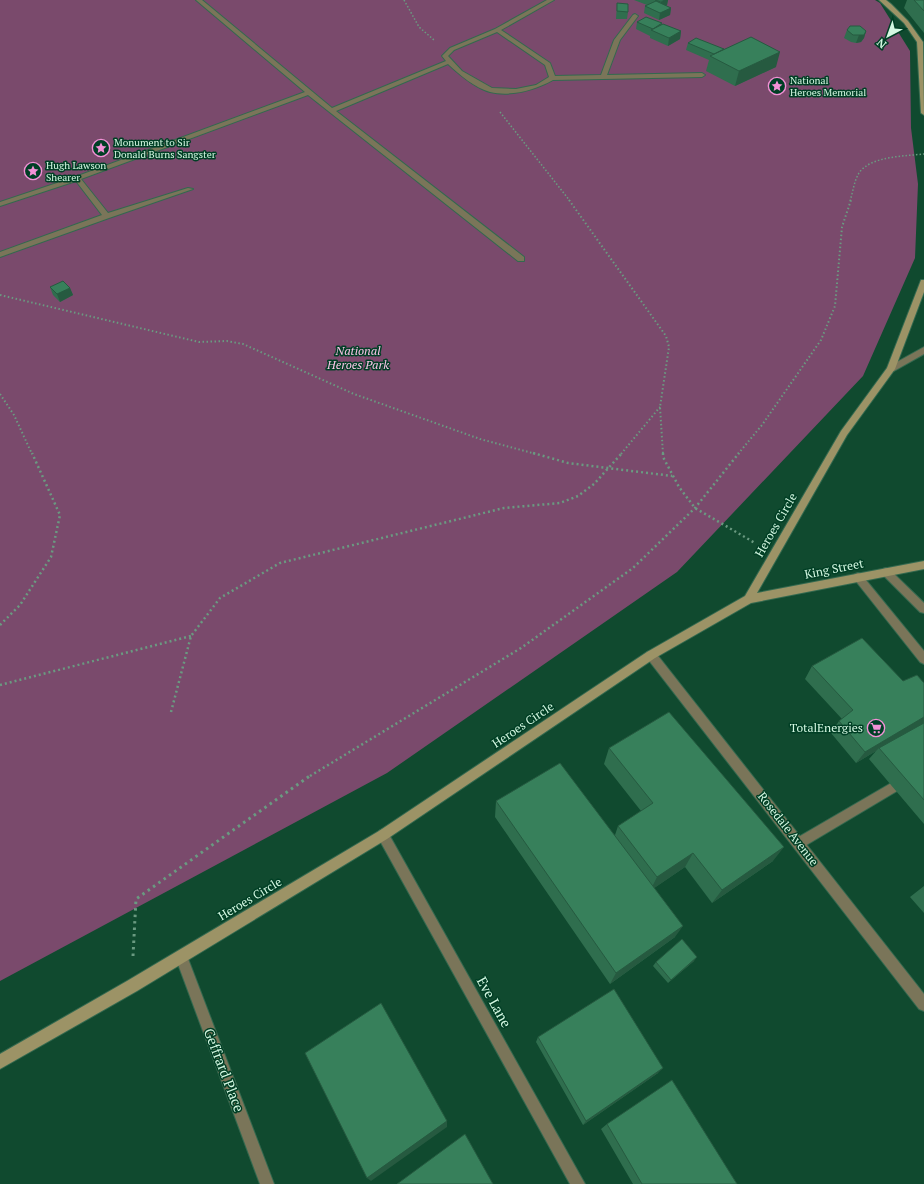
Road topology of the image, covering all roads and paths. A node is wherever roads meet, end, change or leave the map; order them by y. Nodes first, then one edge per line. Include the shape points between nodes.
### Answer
1 (199, 0) edge
2 (404, 0) edge
3 (551, 0) edge
4 (882, 0) edge
5 (635, 16) dead end
6 (497, 30) junction
7 (452, 49) junction
8 (449, 62) junction
9 (702, 75) dead end
10 (602, 77) junction
11 (552, 78) junction
12 (491, 90) junction
13 (309, 93) junction
14 (332, 110) junction
15 (924, 114) edge
16 (924, 154) edge
17 (77, 178) junction
18 (190, 189) dead end
19 (0, 204) edge
20 (106, 216) junction
21 (0, 255) edge
22 (521, 259) dead end
23 (924, 282) edge
24 (0, 295) edge
25 (924, 350) edge
26 (891, 369) junction
27 (0, 394) edge
28 (660, 407) junction
29 (609, 469) junction
30 (672, 476) junction
31 (695, 508) junction
32 (774, 553) junction
33 (924, 565) edge
34 (886, 572) junction
35 (858, 577) junction
36 (749, 599) junction
37 (924, 610) edge
38 (0, 625) edge
39 (191, 636) junction
40 (652, 655) junction
41 (924, 659) edge
42 (0, 685) edge
43 (171, 712) dead end
44 (893, 787) dead end
45 (383, 835) junction
46 (799, 843) junction
47 (181, 956) junction
48 (132, 986) junction
49 (924, 1004) edge
50 (0, 1062) edge
51 (267, 1184) edge
52 (578, 1184) edge

1 - 13 street
2 - 7 path via 419,27 437,42
3 - 6 street
4 - 15 main road via 906,22 920,42
5 - 10 street via 617,40
6 - 7 street
6 - 11 street via 548,64
7 - 8 street via 445,56
8 - 12 street via 475,82
8 - 14 street
9 - 10 street
10 - 11 street
11 - 12 street via 538,86 516,90
12 - 28 path via 492,100 499,111 562,190 666,336 669,347
13 - 14 street
13 - 17 street
14 - 22 street
16 - 31 path via 891,157 870,164 859,173 842,227 835,306 821,340 762,426
17 - 19 street
17 - 20 street
18 - 20 street
20 - 21 street
23 - 26 main road, Heroes Circle
24 - 29 path via 198,342 227,341 244,344 354,394 480,439 568,463
25 - 26 street
26 - 32 main road, Heroes Circle via 844,433
27 - 38 path via 14,415 60,515 51,557 20,605
28 - 29 path
28 - 30 path via 663,457
29 - 30 path
29 - 39 path via 578,496 560,503 504,508 280,563 220,598
30 - 31 path
31 - 32 path
31 - 48 path via 633,568 521,648 323,767 136,899
32 - 36 main road, Heroes Circle
33 - 34 main road, King Street
34 - 35 main road, King Street
34 - 37 street
35 - 36 main road, King Street
35 - 41 street
36 - 40 main road, Heroes Circle
39 - 42 path
39 - 43 path
40 - 45 main road, Heroes Circle
40 - 46 street, Rosedale Avenue
44 - 46 street
45 - 47 main road, Heroes Circle
45 - 52 street, Eve Lane
46 - 49 street, Rosedale Avenue
47 - 48 main road, Heroes Circle
47 - 51 street, Geffrard Place
48 - 50 main road, Heroes Circle

